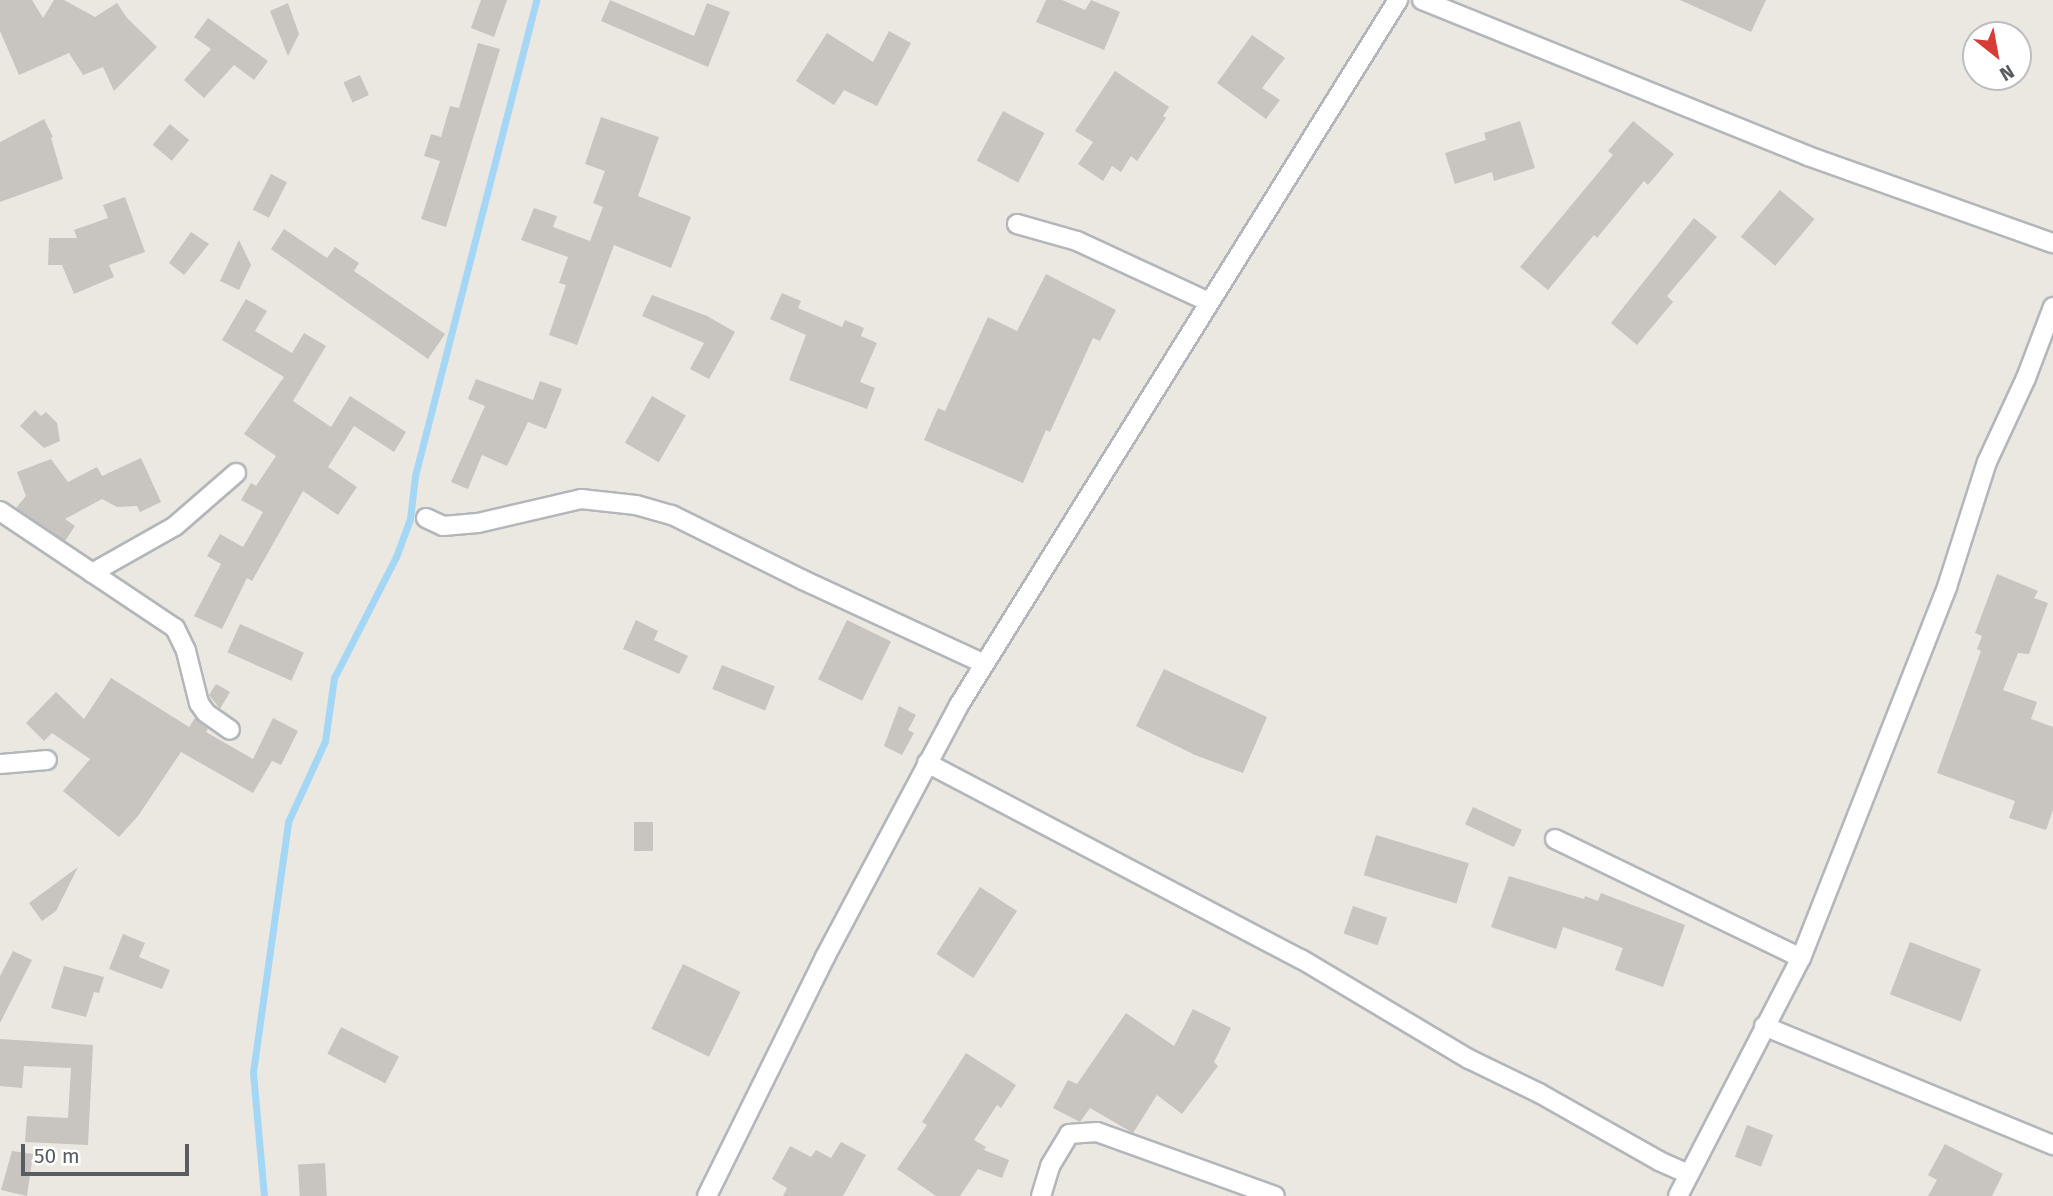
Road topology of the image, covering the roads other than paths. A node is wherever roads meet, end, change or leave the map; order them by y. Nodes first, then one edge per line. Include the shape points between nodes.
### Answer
1 (1398, 0) edge
2 (1422, 0) edge
3 (1017, 224) dead end
4 (2053, 243) edge
5 (1209, 302) junction
6 (2053, 307) edge
7 (236, 473) dead end
8 (0, 511) edge
9 (426, 518) dead end
10 (92, 573) junction
11 (984, 663) junction
12 (230, 730) dead end
13 (47, 760) dead end
14 (927, 763) junction
15 (0, 764) edge
16 (1555, 839) dead end
17 (1801, 958) junction
18 (1764, 1026) junction
19 (2053, 1144) edge
20 (1688, 1174) junction
21 (707, 1196) edge
22 (1041, 1196) edge
23 (1275, 1196) edge
24 (1678, 1196) edge

1 - 5 street
2 - 4 street via 1808,156
3 - 5 street via 1077,241
5 - 11 street
6 - 17 street via 1987,462 1947,587
7 - 10 street via 175,526
8 - 10 street
9 - 11 street via 443,526 478,523 580,499 636,505 672,515
10 - 12 street via 175,628 200,703
11 - 14 street
13 - 15 street
14 - 20 street via 1301,959 1469,1059
14 - 21 street
16 - 17 street
17 - 18 street
18 - 19 street
18 - 20 street
20 - 24 street
22 - 23 street via 1069,1134 1097,1132

